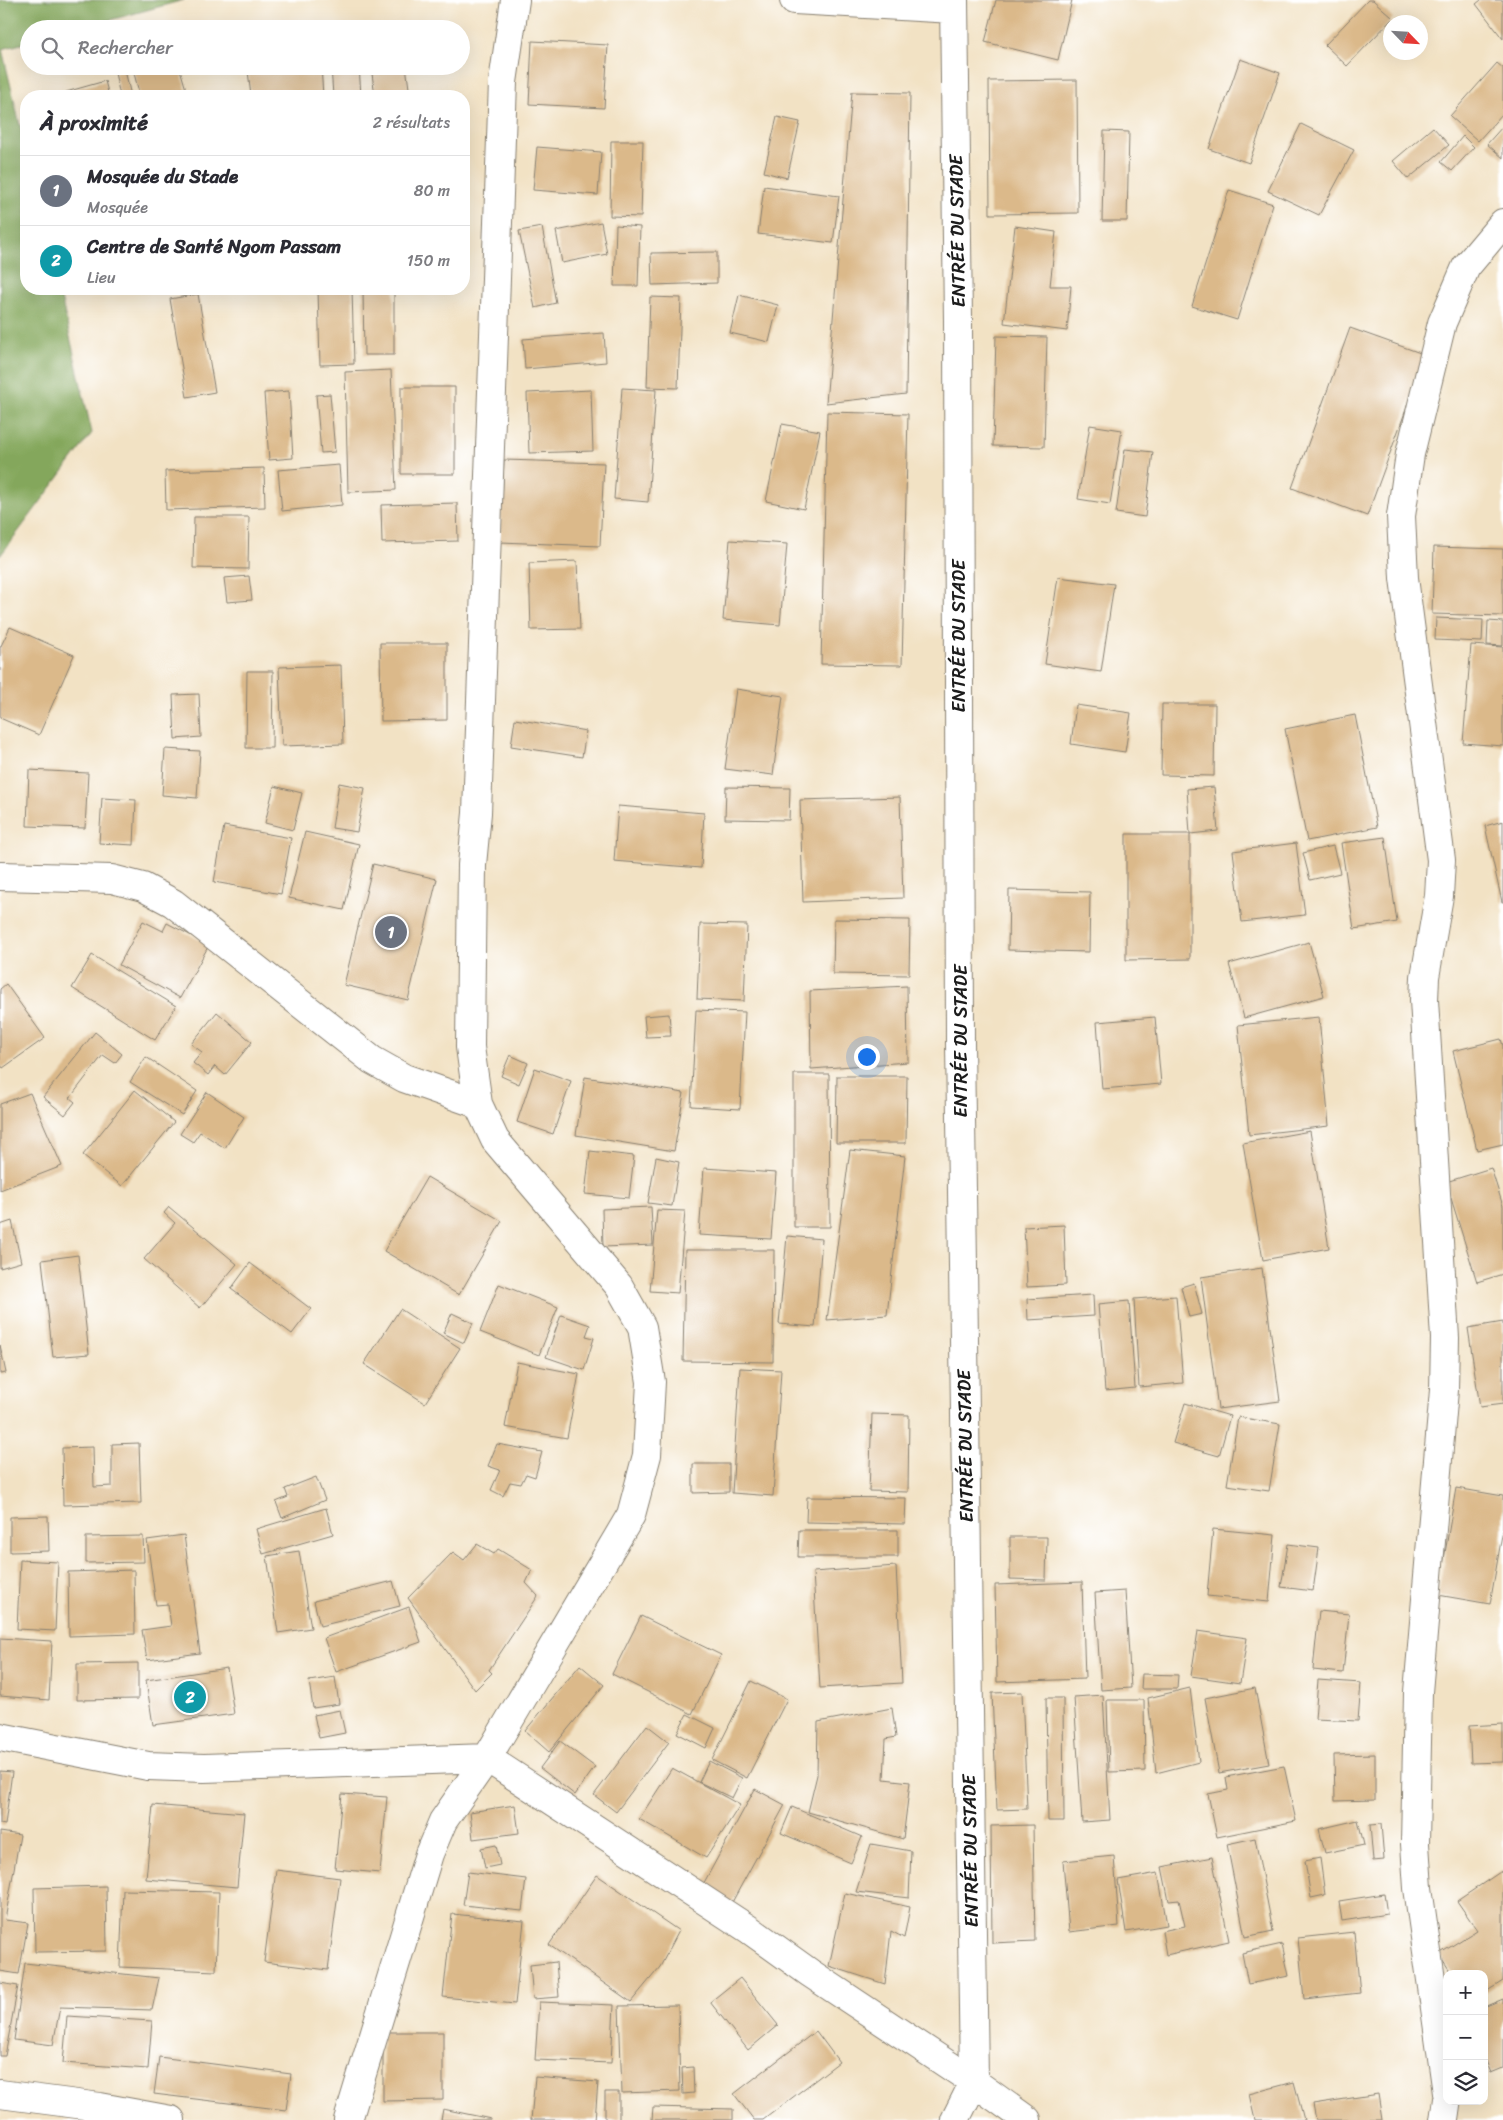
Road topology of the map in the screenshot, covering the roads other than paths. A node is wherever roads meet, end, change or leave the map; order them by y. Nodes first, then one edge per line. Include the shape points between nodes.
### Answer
1 (515, 0) edge
2 (794, 0) edge
3 (954, 5) edge
4 (1503, 223) edge
5 (0, 876) edge
6 (478, 1104) junction
7 (0, 1737) edge
8 (487, 1758) junction
9 (1443, 2065) edge
10 (974, 2082) junction
11 (0, 2094) edge
12 (1446, 2105) edge
13 (171, 2120) edge
14 (348, 2120) edge
15 (955, 2120) edge
16 (1027, 2120) edge
17 (1444, 2120) edge

1 - 6 street via 503,82 477,813 472,865 470,1046
2 - 3 street
3 - 10 street, ENTRÉE DU STADE via 960,1052
4 - 9 street via 1466,268 1442,323 1410,454 1401,516 1404,578 1441,860 1439,896 1424,977 1424,1000 1445,1338 1444,1381 1418,1692 1415,1844 1418,1888
5 - 6 street via 112,879 143,887 173,903 372,1060 404,1078
6 - 8 street via 496,1140 619,1286 642,1327 651,1382 647,1455 631,1515
7 - 8 street via 167,1767
8 - 10 street
8 - 14 street via 443,1821 429,1854
10 - 15 street
10 - 16 street
11 - 13 street
12 - 17 street

